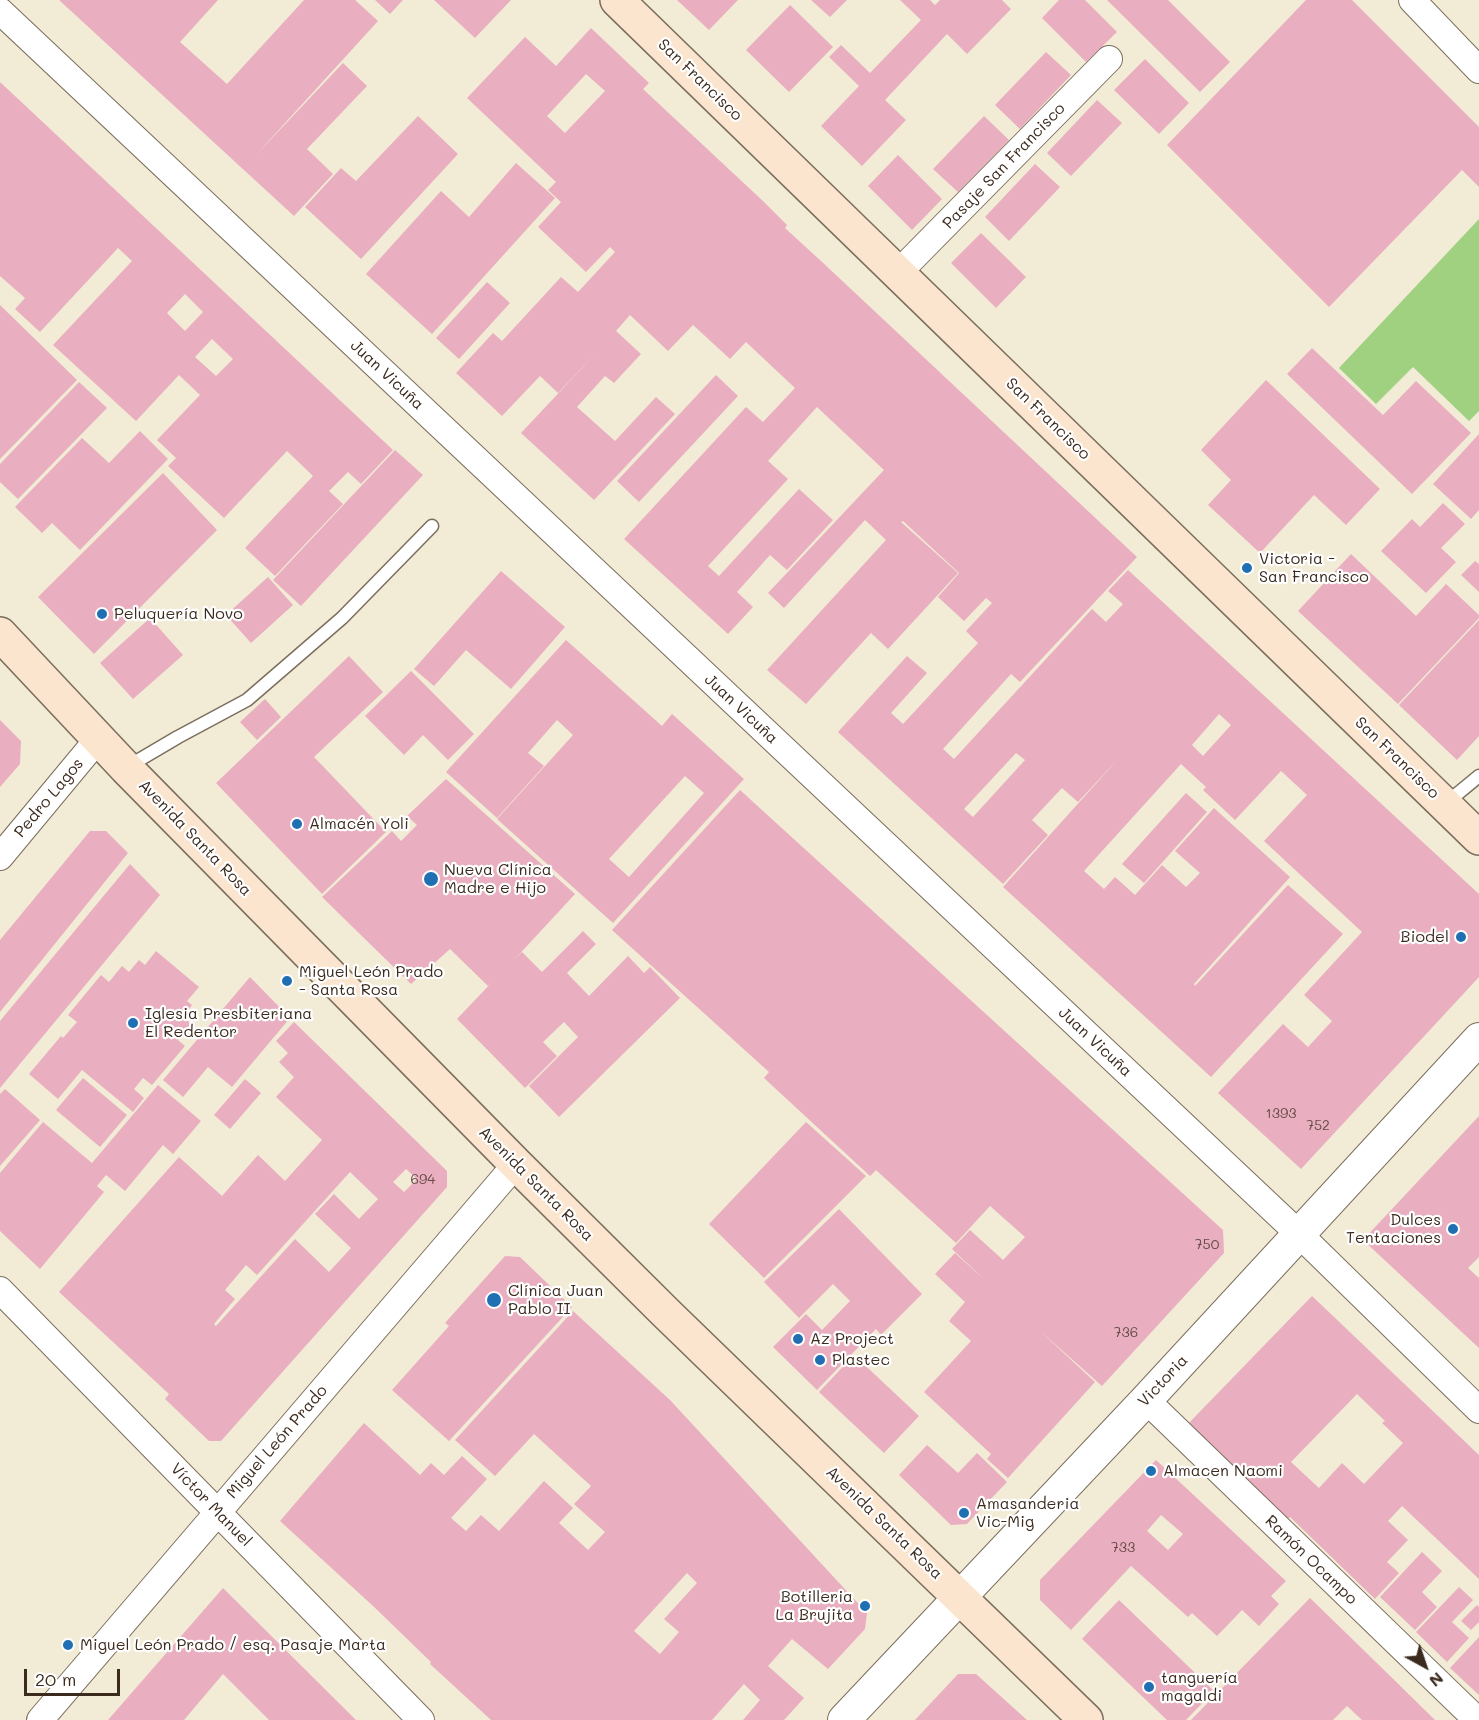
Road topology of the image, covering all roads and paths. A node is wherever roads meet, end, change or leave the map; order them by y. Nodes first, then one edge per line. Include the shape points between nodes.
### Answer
1 (617, 0) edge
2 (1412, 0) edge
3 (0, 11) edge
4 (1109, 59) dead end
5 (1479, 70) edge
6 (898, 273) junction
7 (432, 526) dead end
8 (0, 634) edge
9 (98, 739) junction
10 (126, 768) junction
11 (1479, 776) edge
12 (1444, 804) junction
13 (1479, 838) edge
14 (0, 857) edge
15 (1479, 1039) edge
16 (516, 1164) junction
17 (1299, 1233) junction
18 (0, 1290) edge
19 (1146, 1400) junction
20 (1479, 1410) edge
21 (217, 1512) junction
22 (959, 1596) junction
23 (40, 1720) edge
24 (421, 1720) edge
25 (844, 1720) edge
26 (1086, 1720) edge
27 (1477, 1720) edge

1 - 6 main road, San Francisco
2 - 5 street
3 - 17 street, Juan Vicuña
4 - 6 street, Pasaje San Francisco
6 - 12 main road, San Francisco
7 - 10 lane via 342,618 247,700
8 - 9 main road, Avenida Santa Rosa
9 - 10 main road, Avenida Santa Rosa
9 - 14 street, Pedro Lagos
10 - 16 main road, Avenida Santa Rosa
11 - 12 lane
12 - 13 main road, San Francisco
15 - 17 street, Victoria
16 - 21 street, Miguel León Prado
16 - 22 main road, Avenida Santa Rosa
17 - 19 street, Victoria
17 - 20 street, Juan Vicuña
18 - 21 street, Víctor Manuel
19 - 22 street, Victoria
19 - 27 street, Ramón Ocampo
21 - 23 street, Miguel León Prado
21 - 24 street, Víctor Manuel
22 - 25 street, Victoria
22 - 26 main road, Avenida Santa Rosa

